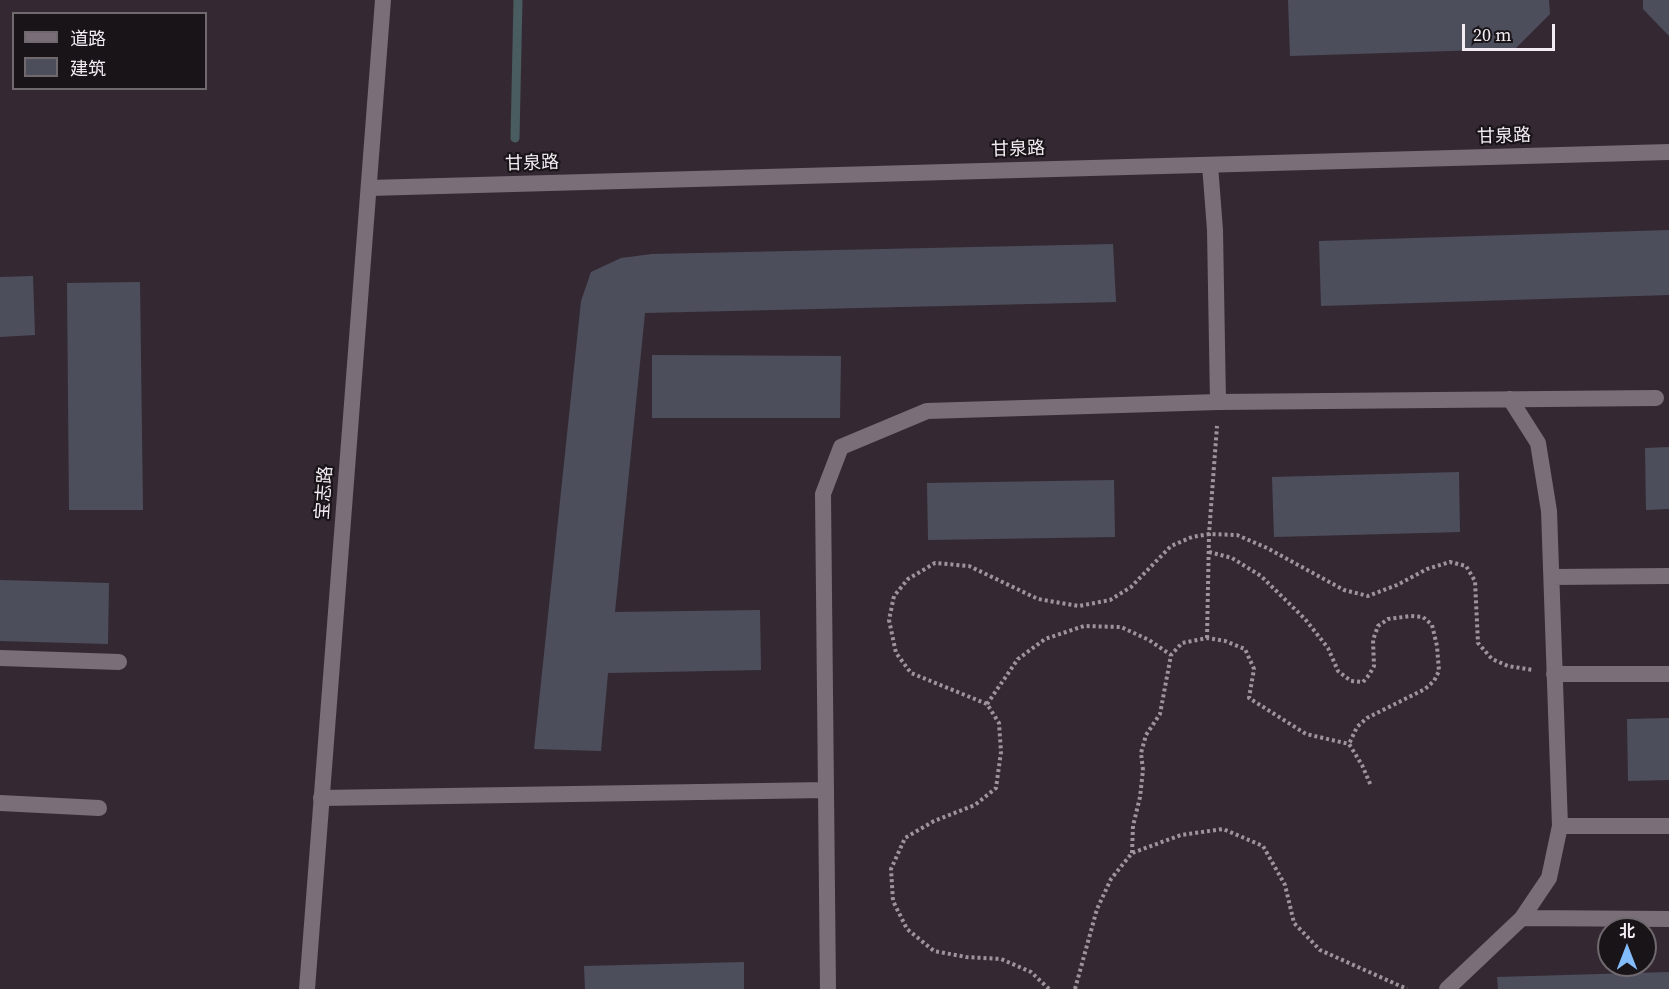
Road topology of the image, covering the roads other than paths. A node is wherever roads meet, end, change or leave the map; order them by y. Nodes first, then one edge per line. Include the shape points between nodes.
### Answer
1 (383, 0) edge
2 (1669, 152) edge
3 (1210, 165) junction
4 (369, 188) junction
5 (1656, 398) dead end
6 (1510, 399) junction
7 (1218, 402) junction
8 (1669, 576) edge
9 (1552, 577) junction
10 (0, 658) edge
11 (119, 662) dead end
12 (1554, 674) junction
13 (1669, 674) edge
14 (826, 790) junction
15 (321, 798) junction
16 (0, 803) edge
17 (99, 808) dead end
18 (1560, 826) junction
19 (1669, 826) edge
20 (1522, 918) junction
21 (1669, 918) edge
22 (307, 989) edge
23 (828, 989) edge
24 (1447, 989) edge

1 - 4 street, 宝志路
2 - 3 street, 甘泉路
3 - 4 street, 甘泉路
3 - 7 street
4 - 15 street, 宝志路
5 - 6 street
6 - 7 street
6 - 9 street via 1538,443 1549,511
7 - 14 street via 927,411 841,447 823,494
8 - 9 street
9 - 12 street
10 - 11 street
12 - 13 street
12 - 18 street
14 - 15 street
14 - 23 street
15 - 22 street, 宝志路
16 - 17 street
18 - 19 street
18 - 20 street via 1549,878
20 - 21 street
20 - 24 street

